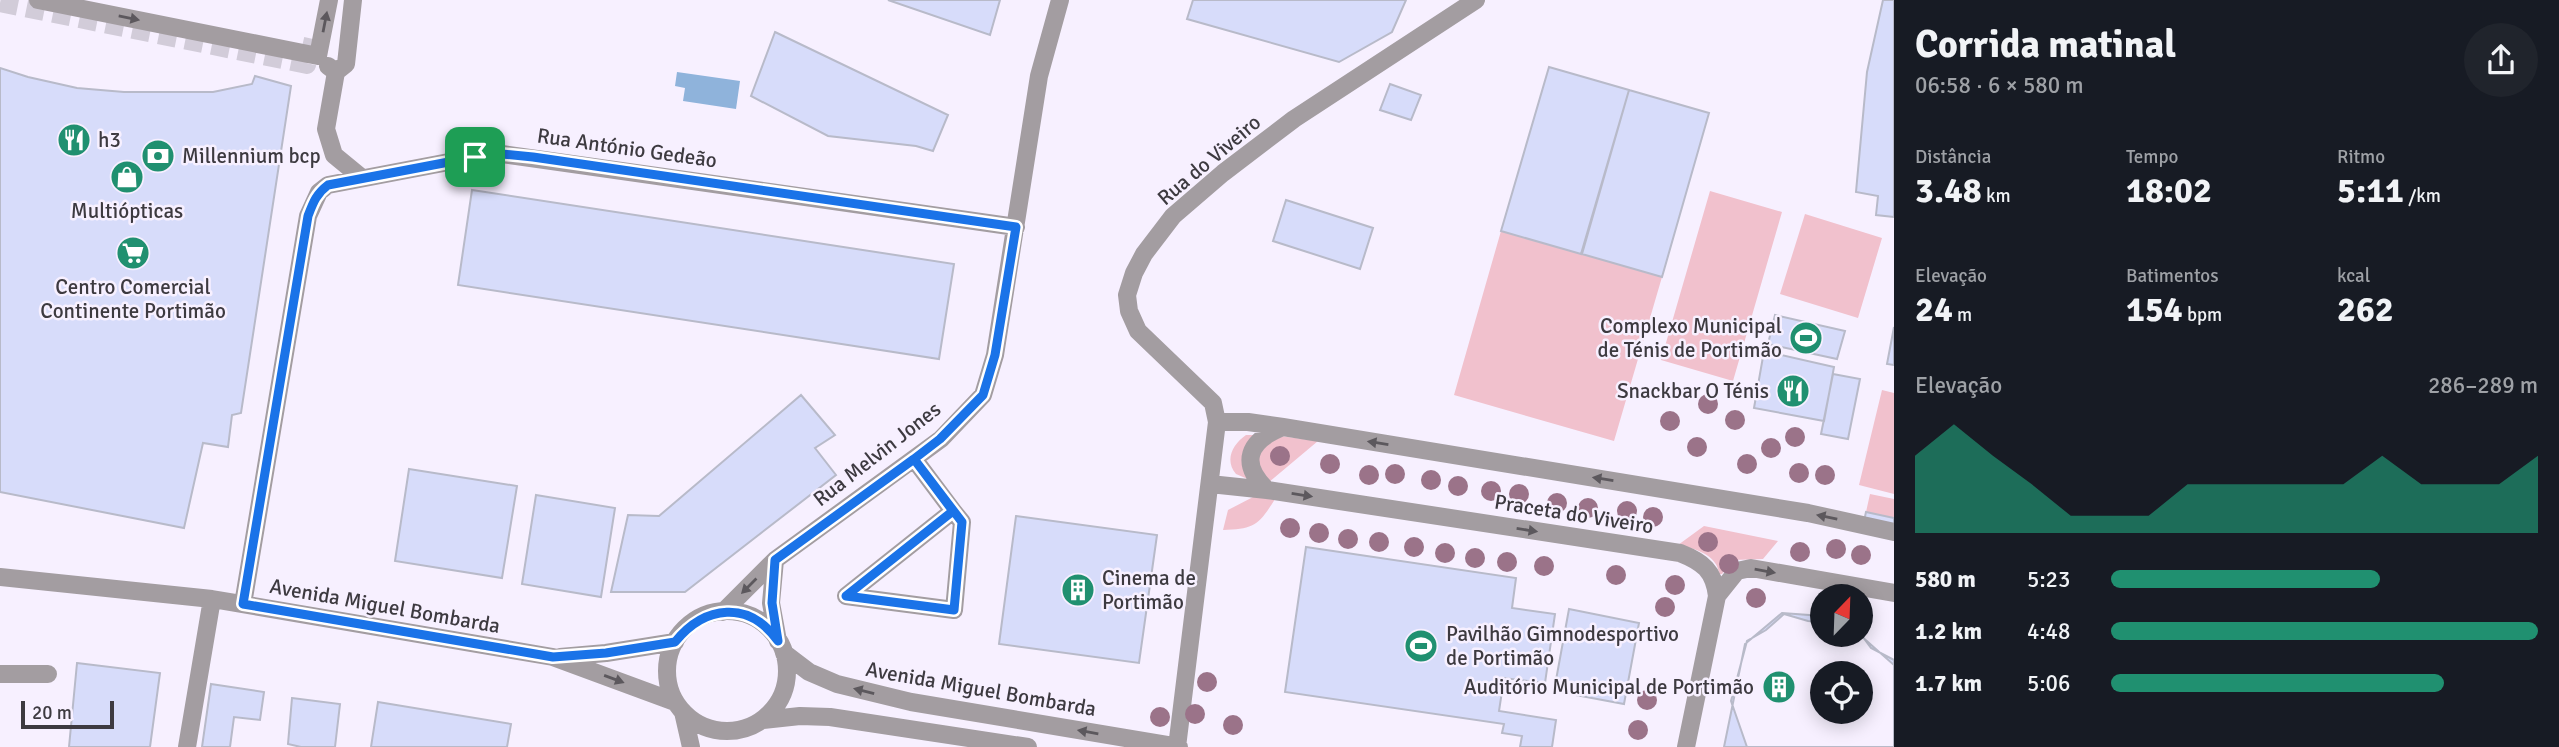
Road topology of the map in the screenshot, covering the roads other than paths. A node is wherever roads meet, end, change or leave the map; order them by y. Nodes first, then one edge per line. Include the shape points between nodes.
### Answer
1 (38, 0) edge
2 (329, 0) edge
3 (353, 0) edge
4 (1060, 0) edge
5 (1476, 0) edge
6 (318, 56) junction
7 (337, 72) junction
8 (362, 178) junction
9 (1016, 227) junction
10 (1217, 422) junction
11 (1283, 427) junction
12 (914, 459) junction
13 (1210, 484) junction
14 (1267, 490) junction
15 (953, 511) junction
16 (1894, 531) edge
17 (775, 560) junction
18 (0, 576) edge
19 (1894, 593) edge
20 (1717, 596) junction
21 (212, 599) junction
22 (243, 604) junction
23 (723, 612) junction
24 (675, 642) junction
25 (781, 647) junction
26 (553, 657) junction
27 (0, 674) edge
28 (48, 674) dead end
29 (679, 707) junction
30 (762, 720) junction
31 (740, 730) junction
32 (927, 740) edge
33 (187, 747) edge
34 (691, 747) edge
35 (725, 747) edge
36 (1028, 747) edge
37 (1178, 747) edge
38 (1686, 747) edge

1 -> 6 street
6 -> 2 street
3 - 7 street via 346,64
4 - 9 street, Rua Melvin Jones via 1039,76
5 - 10 street, Rua do Viveiro via 1243,158 1173,216 1144,254 1127,295 1129,311 1138,331 1213,402
6 - 7 street
7 - 8 street via 326,130 334,155
8 - 9 street, Rua António Gedeão via 502,154
8 - 22 street, Rua António Gedeão via 328,185 319,192 308,216
9 - 12 street, Rua Melvin Jones via 995,355 983,395
10 - 11 street, Praceta do Viveiro
10 - 13 street
11 - 14 street via 1259,440 1250,457 1252,473
16 -> 11 street, Praceta do Viveiro
12 - 15 street
12 - 17 street, Rua Melvin Jones
13 - 14 street, Praceta do Viveiro
13 - 37 street
14 -> 20 street, Praceta do Viveiro via 1680,553 1709,569
15 - 15 street via 857,588 846,596 954,610 962,522
17 -> 23 street, Rua Melvin Jones
17 - 25 street via 772,603
18 - 21 street, Avenida Miguel Bombarda
20 -> 19 street via 1737,571 1751,568
20 - 38 street
21 - 22 street, Avenida Miguel Bombarda
21 - 33 street
22 - 26 street, Avenida Miguel Bombarda
23 - 24 street via 695,621
23 - 25 street via 755,619 772,632
24 - 26 street, Avenida Miguel Bombarda
24 - 29 street via 667,678
25 - 30 street via 786,664 784,689
37 -> 25 street, Avenida Miguel Bombarda via 911,702 837,684 809,672
26 -> 29 street, Avenida Miguel Bombarda
27 - 28 street
29 - 31 street via 703,726
29 - 34 street
30 - 31 street
30 - 32 street via 830,718
31 - 35 street
32 - 36 street

